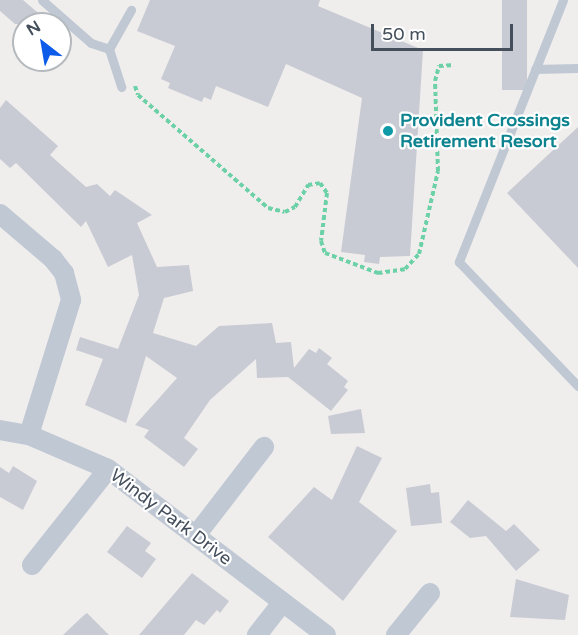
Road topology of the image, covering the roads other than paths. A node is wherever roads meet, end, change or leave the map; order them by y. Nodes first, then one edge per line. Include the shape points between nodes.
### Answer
1 (42, 0) edge
2 (563, 0) edge
3 (131, 10) dead end
4 (109, 49) junction
5 (578, 68) edge
6 (535, 69) junction
7 (121, 87) road end
8 (0, 214) edge
9 (578, 386) edge
10 (0, 430) edge
11 (29, 435) junction
12 (264, 447) dead end
13 (108, 469) junction
14 (197, 534) junction
15 (32, 565) dead end
16 (430, 593) dead end
17 (282, 603) junction
18 (257, 635) edge
19 (326, 635) edge
20 (396, 635) edge

1 - 4 lane via 91,43
2 - 6 lane
3 - 4 lane
4 - 7 lane
5 - 6 lane
6 - 9 lane via 459,262
8 - 11 street via 53,259 64,273 71,300
10 - 11 street, Windy Park Drive
11 - 13 street, Windy Park Drive
12 - 14 street
13 - 14 street, Windy Park Drive
13 - 15 street
14 - 17 street, Windy Park Drive
16 - 20 street
17 - 18 street
17 - 19 street, Windy Park Drive

